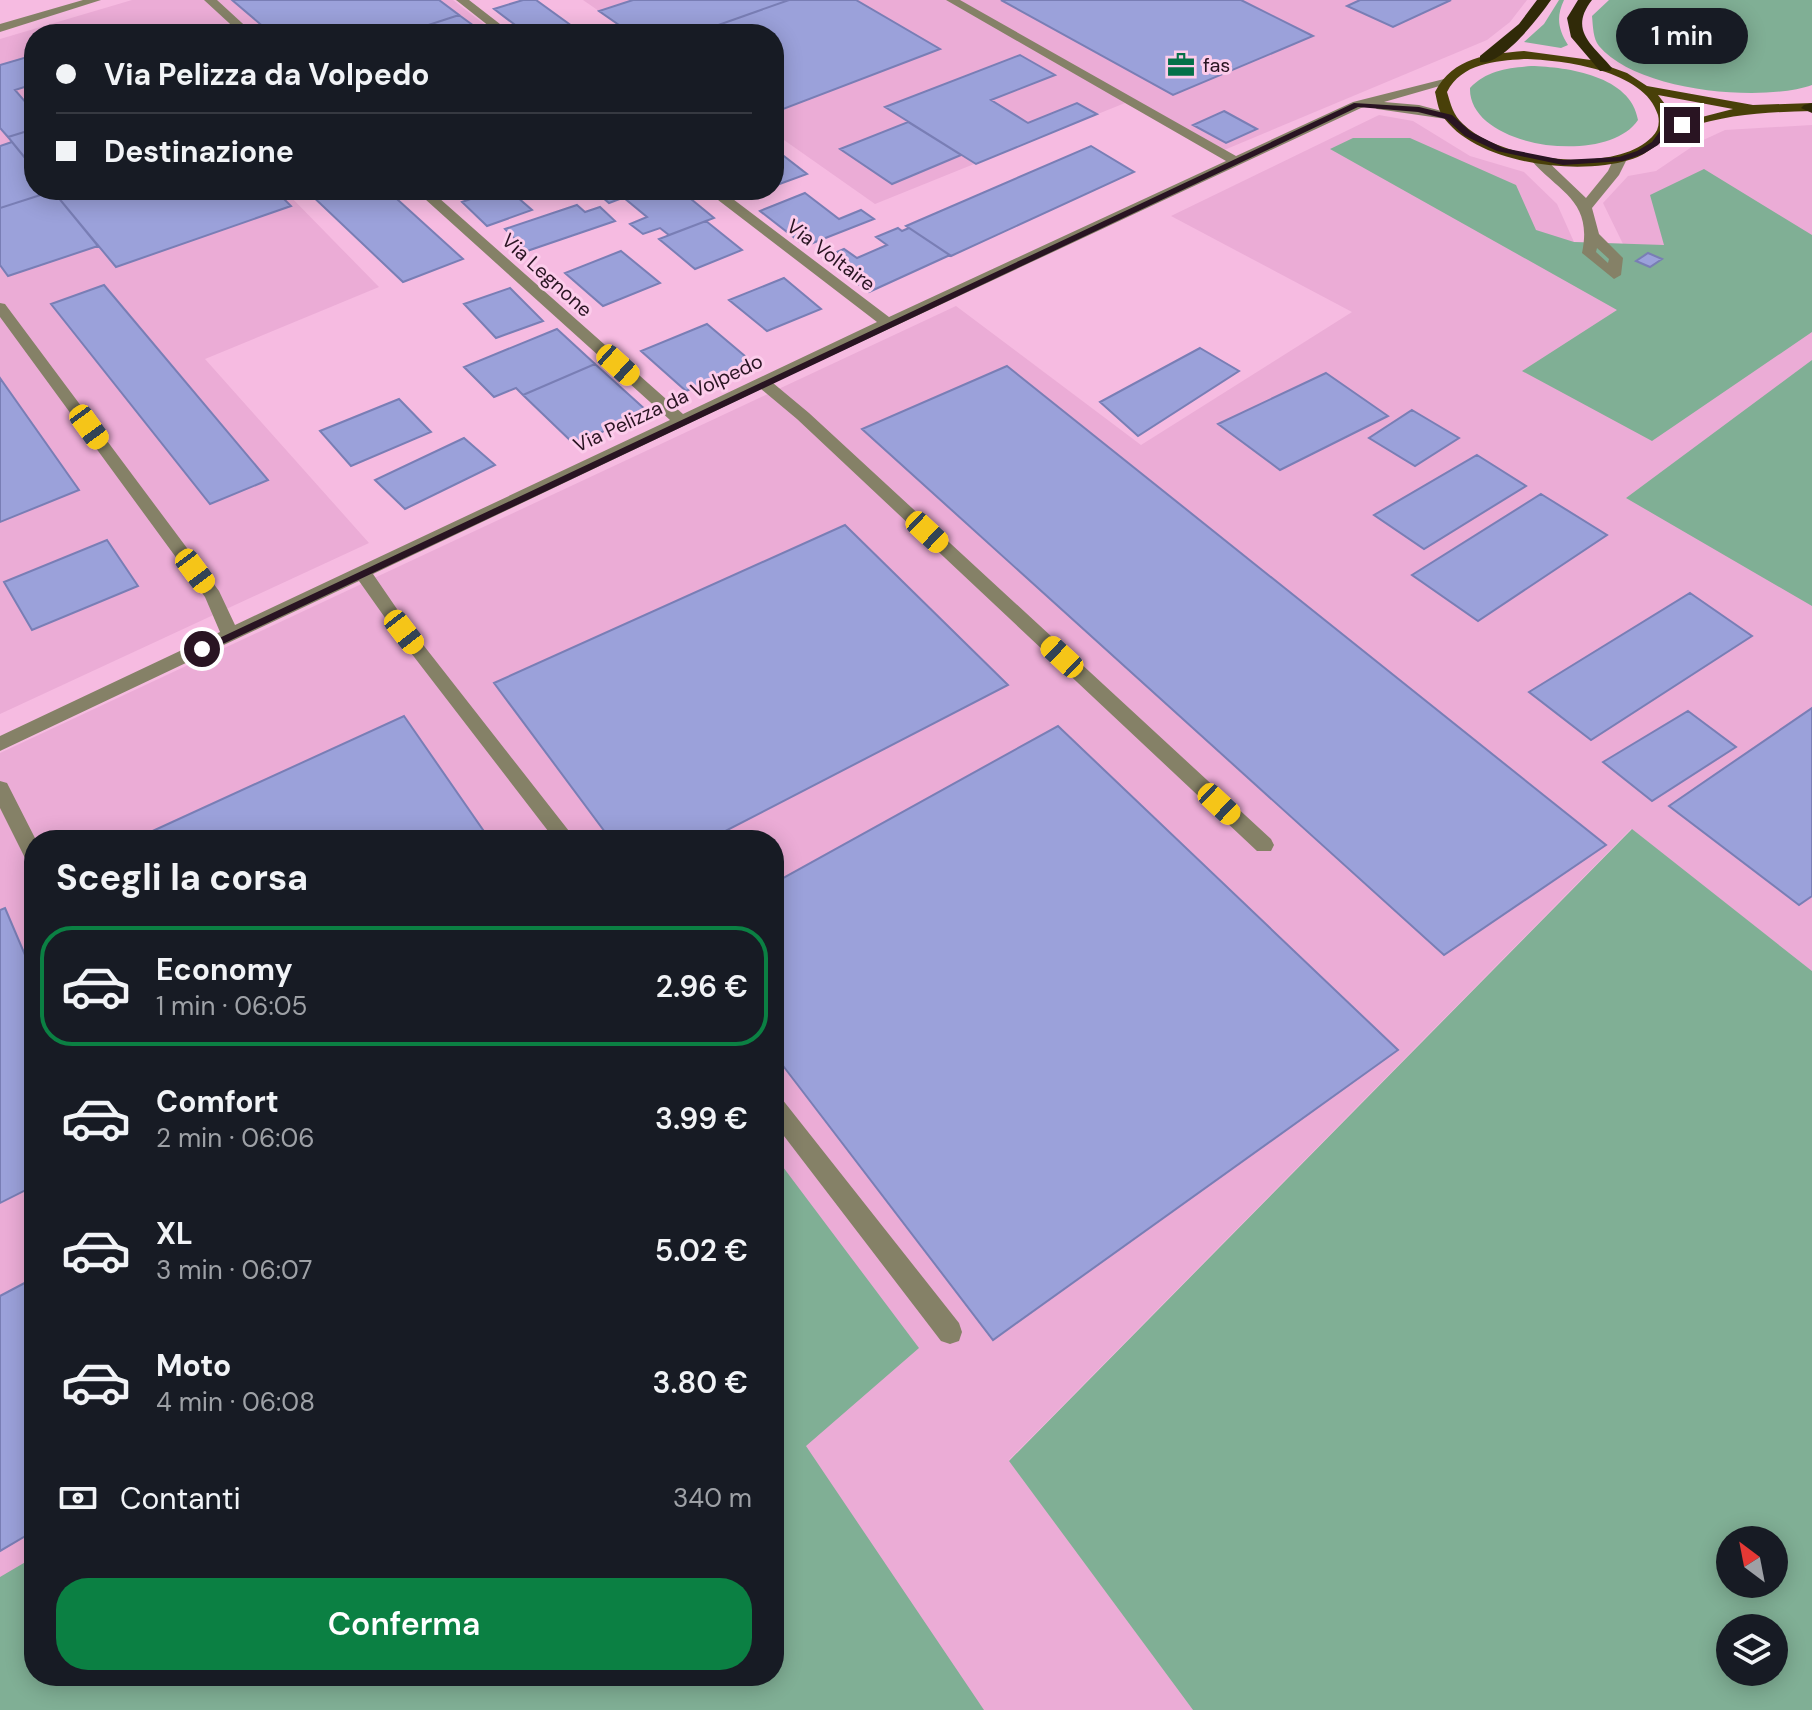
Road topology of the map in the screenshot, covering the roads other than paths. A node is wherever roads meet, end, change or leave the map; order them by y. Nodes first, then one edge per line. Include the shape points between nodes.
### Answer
1 (95, 0) edge
2 (210, 0) edge
3 (462, 0) edge
4 (952, 0) edge
5 (1544, 0) edge
6 (1585, 0) edge
7 (237, 24) edge
8 (494, 24) edge
9 (0, 28) edge
10 (1485, 59) junction
11 (1605, 68) junction
12 (1444, 83) junction
13 (1645, 89) junction
14 (1357, 105) junction
15 (1811, 108) edge
16 (1753, 109) junction
17 (1449, 117) junction
18 (1663, 133) junction
19 (1620, 159) junction
20 (1538, 160) junction
21 (1237, 162) junction
22 (433, 200) edge
23 (725, 200) edge
24 (1587, 205) junction
25 (1594, 237) dead end
26 (0, 307) edge
27 (887, 323) junction
28 (763, 383) junction
29 (681, 421) junction
30 (362, 572) junction
31 (230, 635) junction
32 (0, 744) edge
33 (0, 788) edge
34 (558, 830) edge
35 (24, 836) edge
36 (1264, 845) dead end
37 (784, 1119) edge
38 (950, 1332) dead end

1 - 9 street
2 - 7 street
3 - 8 street
4 - 21 street
5 - 10 highway via 1524,27
6 - 11 highway via 1574,27 1579,41
10 - 11 main road via 1544,55
10 - 12 main road via 1452,73
11 - 13 main road
12 - 14 street, Via Pelizza da Volpedo
12 - 17 main road via 1441,100
13 - 16 main road
13 - 18 main road via 1663,111
14 - 17 street, Via Pelizza da Volpedo via 1419,109
14 - 21 street, Via Pelizza da Volpedo
15 - 16 main road
16 - 18 main road
17 - 20 main road via 1482,142
18 - 19 main road via 1648,148
19 - 20 main road
19 - 24 street
20 - 24 street
21 - 27 street, Via Pelizza da Volpedo
22 - 29 street, Via Legnone
23 - 27 street, Via Voltaire
24 - 25 street
26 - 31 street via 213,595
27 - 28 street, Via Pelizza da Volpedo
28 - 29 street, Via Pelizza da Volpedo
28 - 36 street
29 - 30 street, Via Pelizza da Volpedo
30 - 31 street, Via Pelizza da Volpedo
30 - 34 street
31 - 32 street, Via Pelizza da Volpedo
33 - 35 street
37 - 38 street

